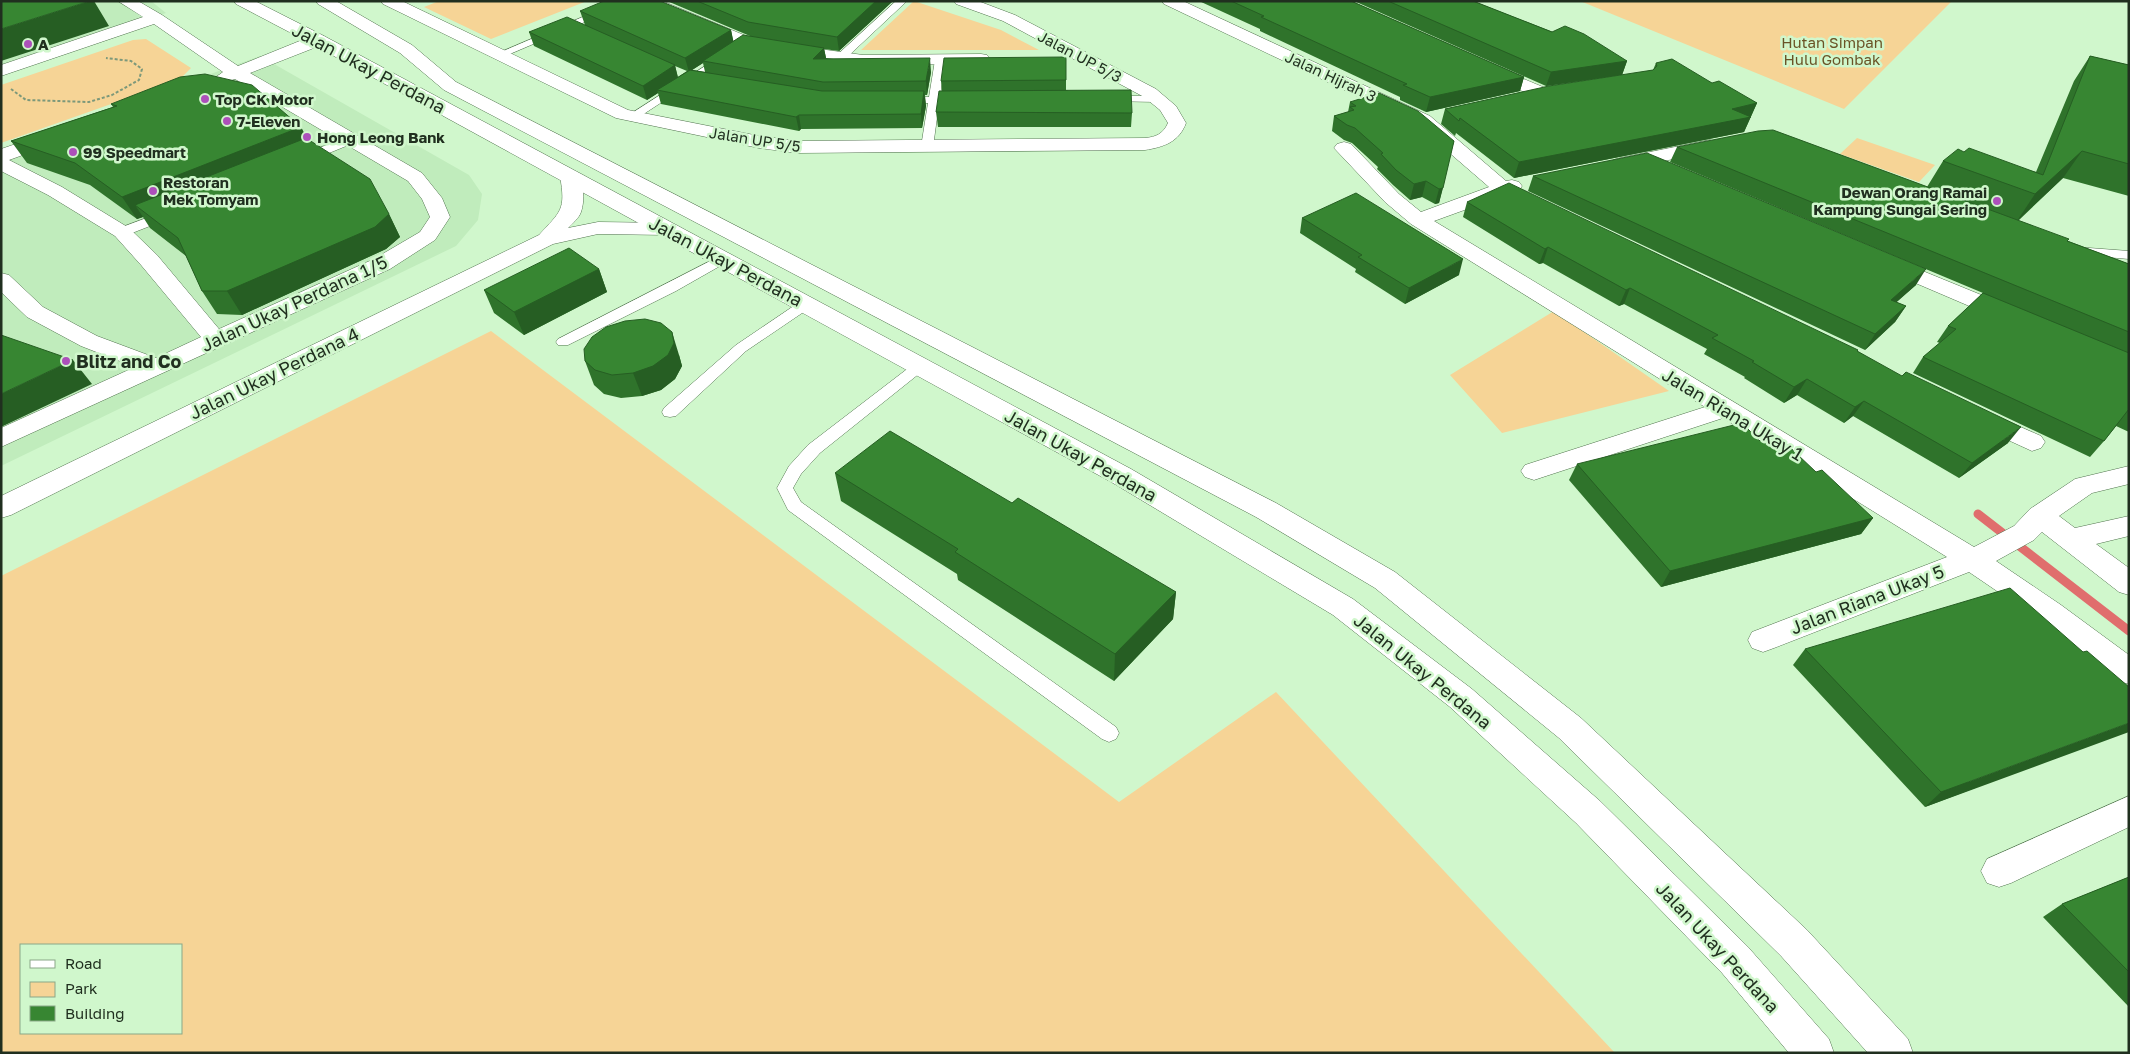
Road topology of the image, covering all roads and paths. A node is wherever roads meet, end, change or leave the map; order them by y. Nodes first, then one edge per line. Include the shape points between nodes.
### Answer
1 (126, 1) edge
2 (242, 1) edge
3 (324, 1) edge
4 (629, 1) edge
5 (648, 1) edge
6 (902, 1) edge
7 (962, 1) edge
8 (1170, 1) edge
9 (398, 3) edge
10 (156, 18) junction
11 (572, 25) junction
12 (590, 33) edge
13 (318, 40) junction
14 (746, 42) junction
15 (499, 55) junction
16 (840, 58) junction
17 (1052, 58) edge
18 (1080, 58) junction
19 (996, 59) edge
20 (940, 60) junction
21 (131, 61) dead end
22 (1475, 63) edge
23 (237, 73) junction
24 (688, 77) junction
25 (4, 79) edge
26 (711, 81) edge
27 (208, 83) edge
28 (1563, 91) edge
29 (1544, 94) junction
30 (1099, 99) edge
31 (1158, 99) junction
32 (894, 100) edge
33 (934, 100) junction
34 (973, 100) edge
35 (1516, 100) edge
36 (632, 116) junction
37 (1441, 116) dead end
38 (1423, 120) junction
39 (1174, 132) joint
40 (67, 133) edge
41 (352, 140) junction
42 (1732, 142) edge
43 (927, 146) junction
44 (1344, 148) dead end
45 (1, 156) edge
46 (1644, 160) junction
47 (1, 163) edge
48 (288, 166) edge
49 (1606, 167) edge
50 (1671, 171) edge
51 (570, 176) junction
52 (1530, 182) dead end
53 (1502, 188) junction
54 (177, 210) edge
55 (1556, 214) edge
56 (1418, 220) junction
57 (668, 229) junction
58 (122, 232) junction
59 (546, 238) junction
60 (2066, 249) joint
61 (1864, 253) edge
62 (2129, 255) edge
63 (722, 259) junction
64 (2129, 273) edge
65 (1, 280) edge
66 (806, 304) junction
67 (2028, 322) edge
68 (215, 339) junction
69 (563, 342) dead end
70 (920, 366) junction
71 (157, 367) junction
72 (1960, 407) edge
73 (1725, 409) junction
74 (670, 412) dead end
75 (1, 438) edge
76 (2032, 442) dead end
77 (1534, 471) dead end
78 (2129, 476) edge
79 (1, 508) edge
80 (2032, 524) junction
81 (2129, 526) edge
82 (2072, 539) junction
83 (1980, 556) junction
84 (2129, 584) edge
85 (1763, 640) dead end
86 (2129, 672) edge
87 (1109, 733) dead end
88 (2129, 811) edge
89 (1999, 871) dead end
90 (1814, 1053) edge
91 (1894, 1053) edge

1 - 10 street
2 - 13 street, Jalan Ukay Perdana
3 - 91 street, Jalan Ukay Perdana via 406,49 450,86 1266,510 1385,580 1570,728 1794,943
4 - 11 lane
5 - 14 street
6 - 16 lane
7 - 18 street, Jalan UP 5/3 via 1008,18
8 - 38 street, Jalan Hijrah 3
9 - 15 street, Jalan UP 5/5
10 - 23 street
10 - 25 street
11 - 12 lane
11 - 15 lane
13 - 23 street
13 - 51 street, Jalan Ukay Perdana
14 - 16 street
14 - 24 lane
15 - 36 street, Jalan UP 5/5
16 - 20 street
17 - 18 street
18 - 31 street, Jalan UP 5/3
19 - 20 street
20 - 33 lane
21 - 25 path via 142,69 139,80 112,95 89,102 26,100
22 - 29 street
23 - 27 street
23 - 41 street
24 - 26 lane
24 - 36 lane
28 - 29 street
29 - 35 street
30 - 31 lane
31 - 39 street, Jalan UP 5/3 via 1174,115 1178,124
32 - 33 lane
33 - 34 lane
33 - 43 lane
36 - 43 street, Jalan UP 5/5 via 778,145
37 - 38 street
38 - 53 street, Jalan Hijrah 3
39 - 43 street, Jalan UP 5/5 via 1162,141 1145,144
40 - 45 street
41 - 48 lane
41 - 68 street, Jalan Ukay Perdana 1/5 via 415,177 432,198 440,217 428,236 382,264
42 - 46 street
44 - 56 street, Jalan Riana Ukay 1
46 - 49 street
46 - 50 street
47 - 58 street via 55,190
51 - 57 street, Jalan Ukay Perdana
51 - 59 street, Jalan Ukay Perdana 4 via 573,192 571,212
52 - 53 street
53 - 55 street, Jalan Hijrah 3
53 - 56 street
54 - 58 lane
56 - 73 street, Jalan Riana Ukay 1
57 - 59 street, Jalan Ukay Perdana 4 via 598,228
57 - 63 street, Jalan Ukay Perdana
58 - 68 street
59 - 79 street, Jalan Ukay Perdana 4
60 - 62 lane
60 - 64 street
61 - 67 street
63 - 66 street, Jalan Ukay Perdana
63 - 69 lane
65 - 71 street via 35,312 89,341
66 - 70 street, Jalan Ukay Perdana
66 - 74 lane via 741,348
68 - 71 street, Jalan Ukay Perdana 1/5
70 - 87 lane via 814,449 794,470 785,488 794,506
70 - 90 street, Jalan Ukay Perdana via 1122,476 1351,613 1461,698 1588,812 1735,960
71 - 75 street, Jalan Ukay Perdana 1/5
72 - 76 street
73 - 77 street
73 - 83 street, Jalan Riana Ukay 1 via 1940,539
78 - 80 street, Jalan Riana Ukay 5 via 2084,486
80 - 82 street
80 - 83 street, Jalan Riana Ukay 5
81 - 82 street
82 - 84 street
83 - 85 street, Jalan Riana Ukay 5
83 - 86 street, Jalan Riana Ukay 1
88 - 89 street

